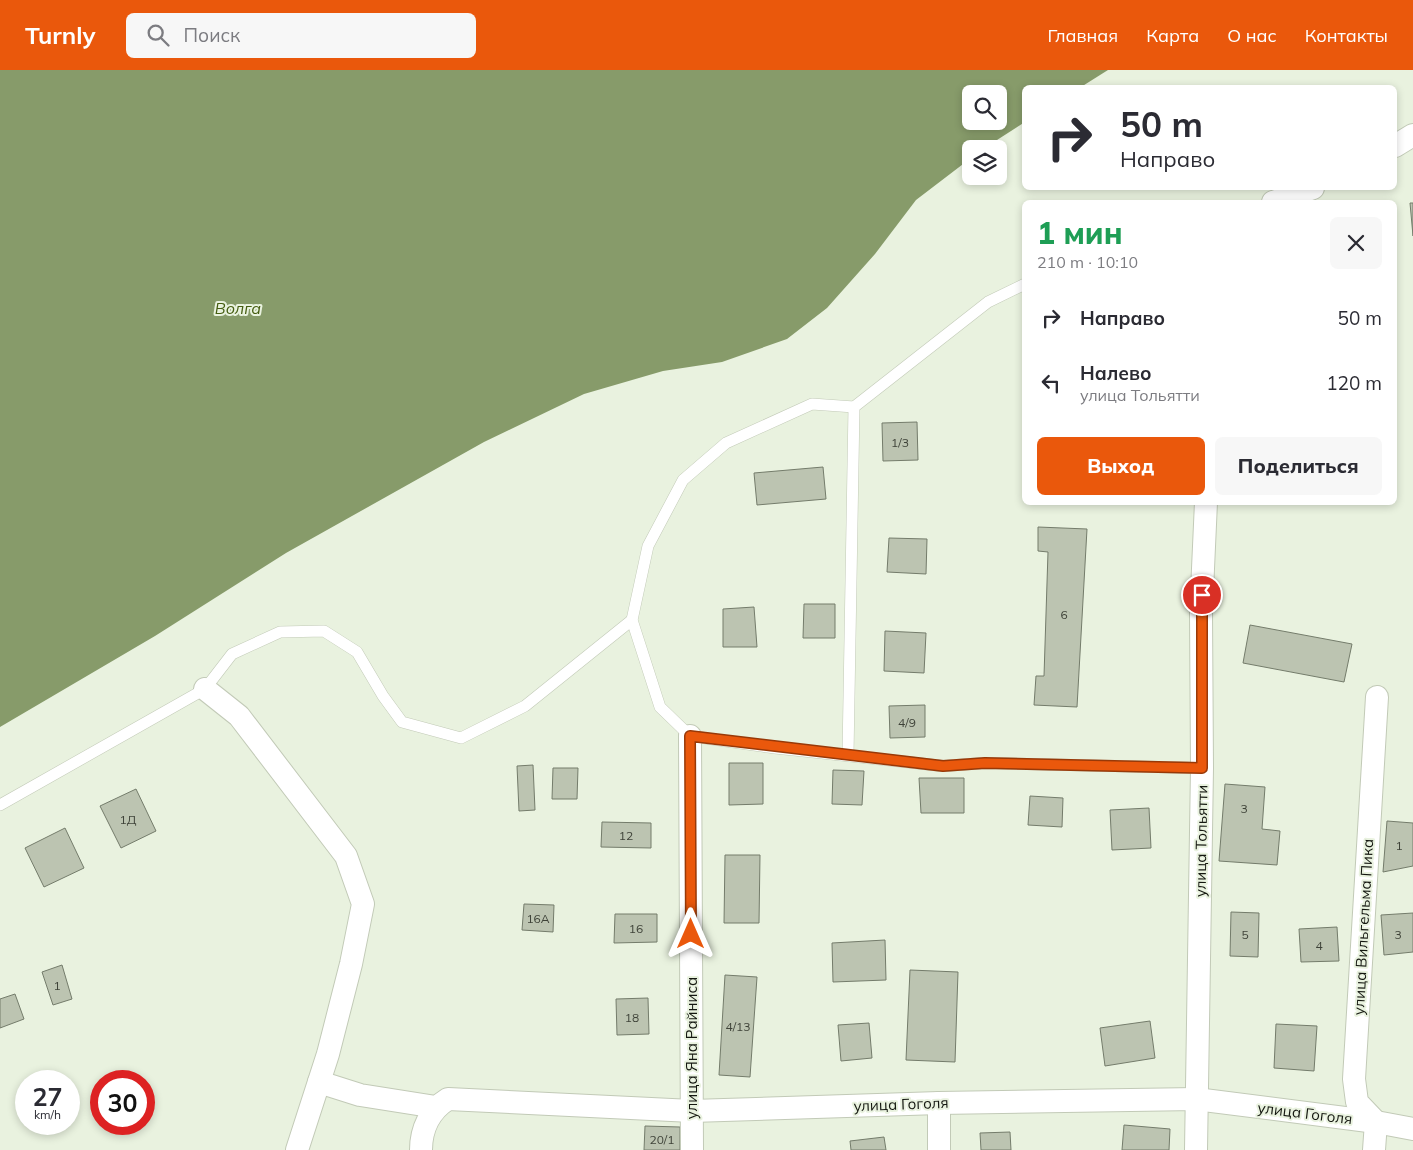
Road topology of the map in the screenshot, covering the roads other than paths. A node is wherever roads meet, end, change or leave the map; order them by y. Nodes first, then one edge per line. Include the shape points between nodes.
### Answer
1 (1413, 134) edge
2 (1397, 145) edge
3 (1307, 190) edge
4 (1279, 200) edge
5 (1022, 285) edge
6 (854, 407) junction
7 (1206, 505) edge
8 (632, 620) junction
9 (204, 689) junction
10 (1377, 697) dead end
11 (690, 736) junction
12 (848, 755) junction
13 (1202, 768) junction
14 (0, 805) edge
15 (319, 1082) junction
16 (1196, 1099) junction
17 (939, 1103) junction
18 (436, 1107) junction
19 (692, 1111) junction
20 (1376, 1122) junction
21 (1413, 1129) edge
22 (297, 1150) edge
23 (420, 1150) edge
24 (692, 1150) edge
25 (940, 1150) edge
26 (1196, 1150) edge
27 (1374, 1150) edge

1 - 2 street
3 - 4 street
5 - 6 lane via 988,302
6 - 8 lane via 812,404 726,443 683,480 648,546
6 - 12 lane
7 - 13 street, улица Тольятти via 1201,613
8 - 9 lane via 525,706 461,738 402,722 357,652 324,631 280,632 232,654
8 - 11 lane via 660,707
9 - 14 lane
9 - 15 street via 239,716 346,856 363,904 351,964
10 - 20 street, улица Вильгельма Пика via 1354,1079 1357,1102
11 - 12 lane
11 - 19 street, улица Яна Райниса
12 - 13 lane via 943,766 985,763
13 - 16 street, улица Тольятти
15 - 18 street via 360,1095
15 - 22 street
16 - 17 street, улица Гоголя
16 - 20 street, улица Гоголя
16 - 26 street, улица Тольятти
17 - 19 street, улица Гоголя
17 - 25 street
18 - 19 street, улица Гоголя via 448,1099
18 - 23 street via 421,1135
19 - 24 street, улица Яна Райниса
20 - 21 street, улица Гоголя
20 - 27 street

